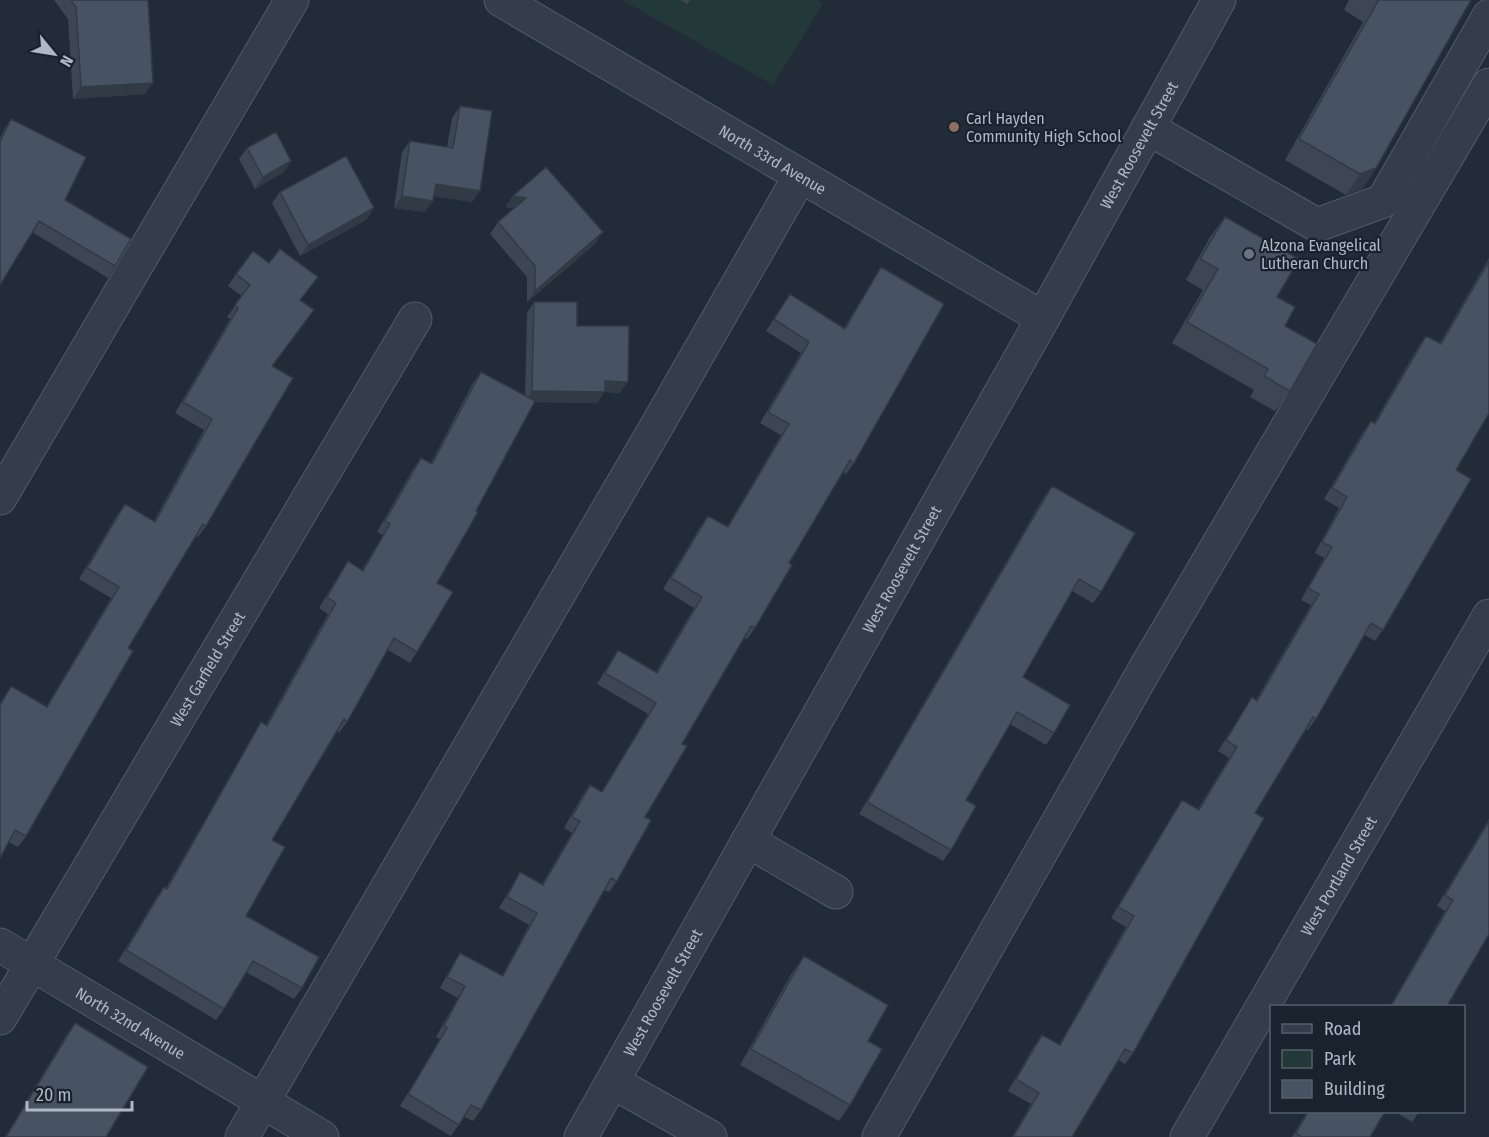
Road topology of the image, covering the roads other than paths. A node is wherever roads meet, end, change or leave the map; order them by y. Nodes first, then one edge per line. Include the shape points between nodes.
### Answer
1 (292, 0) edge
2 (501, 0) edge
3 (1220, 0) edge
4 (1489, 16) edge
5 (1489, 85) edge
6 (1148, 128) junction
7 (800, 176) junction
8 (1043, 318) junction
9 (415, 319) dead end
10 (0, 498) edge
11 (1489, 616) edge
12 (748, 841) junction
13 (836, 892) dead end
14 (0, 945) edge
15 (32, 964) junction
16 (0, 1018) edge
17 (613, 1082) junction
18 (263, 1102) junction
19 (242, 1137) edge
20 (322, 1137) edge
21 (581, 1137) edge
22 (710, 1137) edge
23 (879, 1137) edge
24 (1186, 1137) edge

1 - 10 street
2 - 7 street, North 33rd Avenue
3 - 6 street, West Roosevelt Street
4 - 6 street via 1383,201 1317,225
5 - 23 street via 1148,664
6 - 8 street, West Roosevelt Street
7 - 8 street, North 33rd Avenue
7 - 18 street
8 - 12 street, West Roosevelt Street
9 - 15 street, West Garfield Street
11 - 24 street, West Portland Street
12 - 13 street
12 - 17 street, West Roosevelt Street
14 - 15 street, North 32nd Avenue
15 - 16 street, West Garfield Street
15 - 18 street, North 32nd Avenue
17 - 21 street, West Roosevelt Street
17 - 22 street
18 - 19 street
18 - 20 street, North 32nd Avenue

